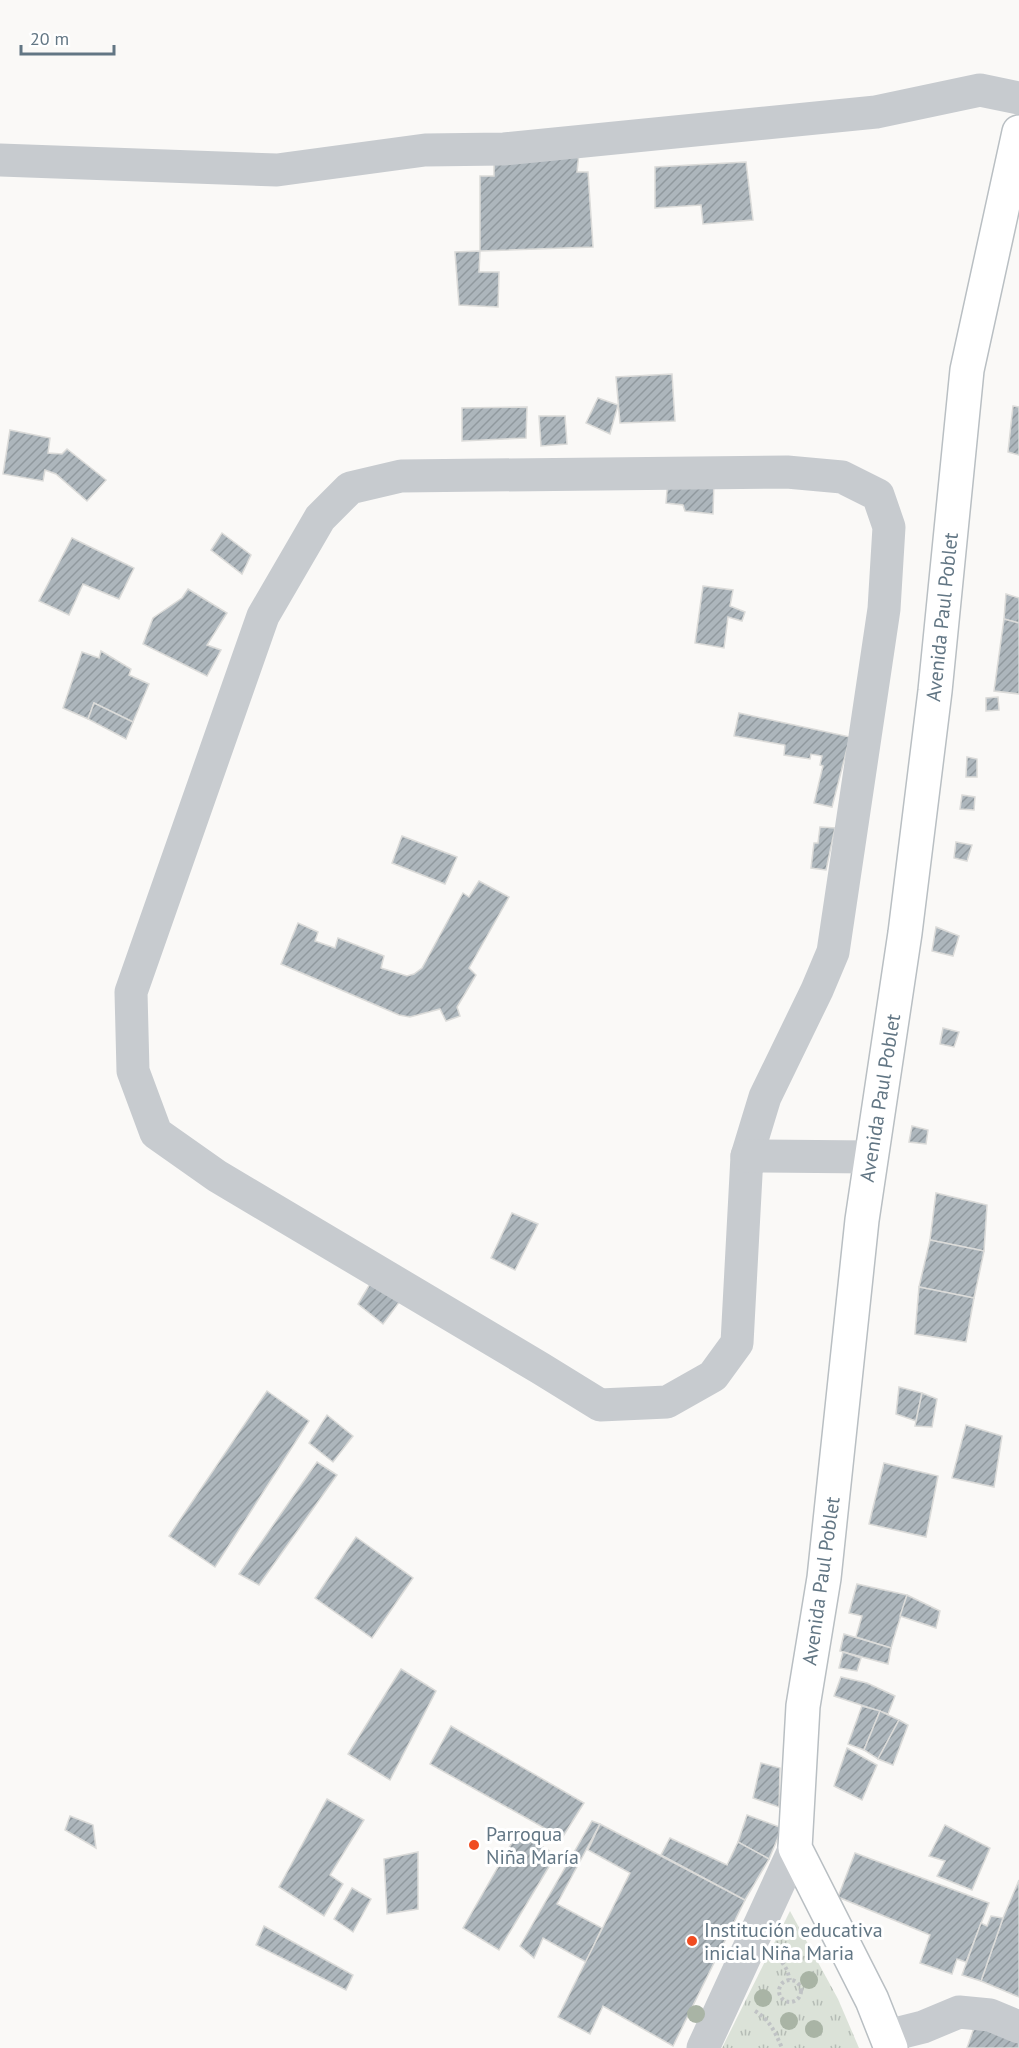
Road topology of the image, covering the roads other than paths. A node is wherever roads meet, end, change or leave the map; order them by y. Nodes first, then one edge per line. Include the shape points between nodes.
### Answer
1 (1019, 98) edge
2 (1019, 132) edge
3 (0, 160) edge
4 (747, 1156) junction
5 (871, 1157) junction
6 (795, 1848) junction
7 (1019, 2027) edge
8 (889, 2042) edge
9 (703, 2048) edge

1 - 3 street via 980,90 876,112 504,149 425,150 277,170
2 - 5 main road, Avenida Paul Poblet via 967,370 907,921
4 - 4 street via 736,1343 713,1377 667,1402 600,1405 217,1176 156,1133 133,1071 131,992 262,616 320,518 350,488 401,476 787,472 842,477 878,495 889,527 884,609 833,952 765,1097
4 - 5 street
5 - 6 main road, Avenida Paul Poblet via 824,1578 803,1706
6 - 8 main road via 872,2000
6 - 9 street
7 - 8 street via 990,2015 959,2012

